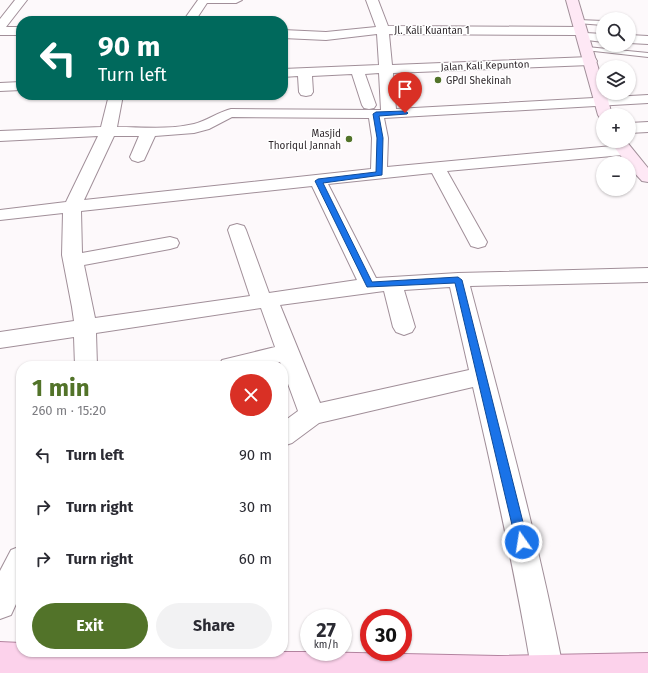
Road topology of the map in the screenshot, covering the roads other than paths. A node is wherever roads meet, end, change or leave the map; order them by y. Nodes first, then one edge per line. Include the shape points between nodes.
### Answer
1 (21, 0) edge
2 (204, 0) edge
3 (236, 0) edge
4 (372, 0) edge
5 (572, 0) edge
6 (193, 16) edge
7 (596, 25) edge
8 (0, 27) edge
9 (383, 30) junction
10 (581, 30) junction
11 (0, 31) edge
12 (16, 31) edge
13 (288, 34) edge
14 (596, 35) edge
15 (636, 39) edge
16 (648, 40) edge
17 (589, 55) junction
18 (648, 55) edge
19 (386, 68) junction
20 (357, 70) junction
21 (305, 72) junction
22 (288, 73) edge
23 (16, 86) edge
24 (0, 87) edge
25 (306, 92) dead end
26 (115, 100) edge
27 (648, 100) edge
28 (596, 108) edge
29 (603, 108) edge
30 (378, 111) junction
31 (648, 127) edge
32 (636, 128) edge
33 (108, 131) junction
34 (149, 132) junction
35 (0, 136) edge
36 (596, 148) edge
37 (623, 148) edge
38 (138, 157) dead end
39 (437, 168) junction
40 (379, 174) junction
41 (648, 177) edge
42 (318, 181) junction
43 (72, 208) junction
44 (0, 215) edge
45 (237, 230) dead end
46 (478, 242) dead end
47 (170, 243) dead end
48 (73, 261) junction
49 (648, 275) edge
50 (458, 280) junction
51 (392, 284) junction
52 (370, 285) junction
53 (265, 300) junction
54 (404, 327) dead end
55 (85, 328) junction
56 (0, 340) edge
57 (288, 352) junction
58 (86, 361) edge
59 (251, 361) edge
60 (482, 376) junction
61 (312, 415) junction
62 (288, 432) edge
63 (16, 570) edge
64 (2, 599) edge
65 (0, 658) edge
66 (62, 668) edge
67 (648, 669) edge
68 (331, 671) edge
69 (548, 672) edge

1 - 8 street
2 - 3 street
2 - 6 street
4 - 9 street
5 - 10 main road
7 - 10 lane
9 - 10 street, Jl. Kali Kuantan 1
9 - 13 street, Jl. Kali Kuantan 1 via 326,36
9 - 19 street
10 - 14 street, Jl. Kali Kuantan 1
10 - 17 main road
11 - 12 street
15 - 16 street
17 - 18 lane
17 - 19 street, Jalan Kali Kepunton
17 - 29 main road
19 - 20 street, Jalan Kali Kepunton
19 - 30 street
20 - 21 street, Jalan Kali Kepunton
20 - 30 street
21 - 22 street, Jalan Kali Kepunton
21 - 25 street
23 - 24 street
26 - 33 street
27 - 29 street
28 - 30 street
30 - 34 street via 231,113 193,129
30 - 40 street
31 - 32 street
33 - 34 street
33 - 35 street
33 - 43 street
34 - 38 street
36 - 39 street
37 - 41 main road
39 - 40 street
39 - 46 street
40 - 42 street
42 - 43 street
42 - 52 street
43 - 44 street
43 - 48 street
45 - 53 street
47 - 48 street
48 - 55 street
49 - 50 street
50 - 51 street
50 - 60 street
51 - 52 street
51 - 54 street
52 - 53 street
53 - 55 street
53 - 57 street
55 - 56 street
55 - 58 street
57 - 59 street
57 - 61 street
60 - 61 street
60 - 69 street via 532,584
61 - 62 street
63 - 64 street
65 - 66 main road
66 - 68 main road
67 - 69 main road
68 - 69 main road

